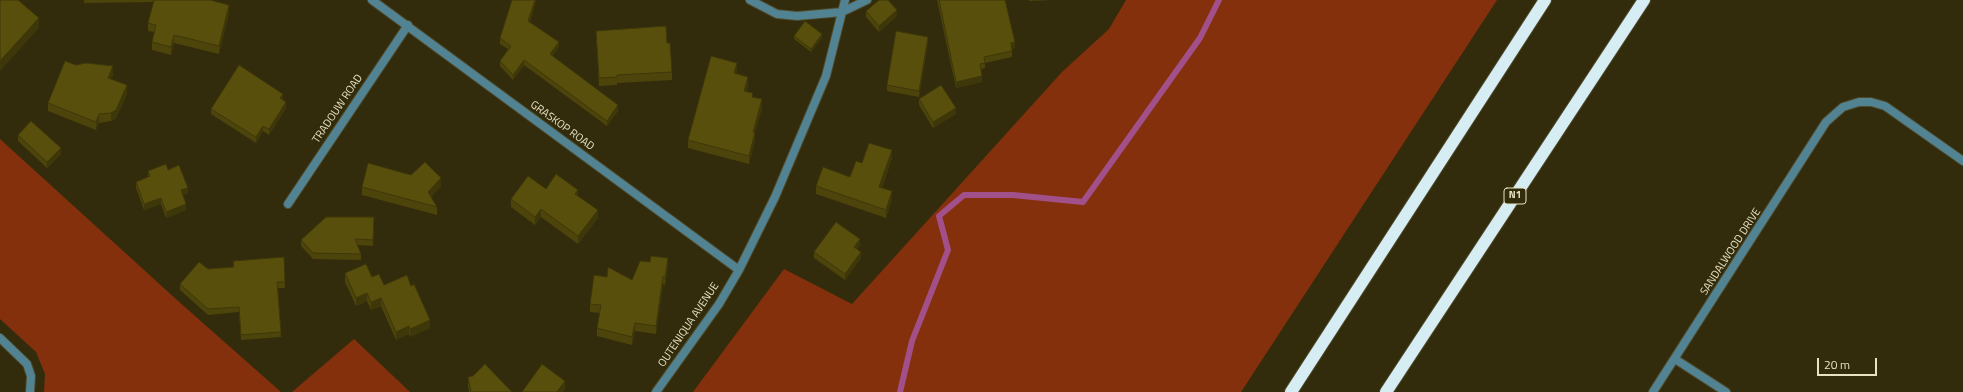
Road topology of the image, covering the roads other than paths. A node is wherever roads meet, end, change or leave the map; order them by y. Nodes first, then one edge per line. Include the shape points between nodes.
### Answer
1 (372, 0) edge
2 (750, 0) edge
3 (845, 0) edge
4 (867, 0) edge
5 (1545, 0) edge
6 (1644, 0) edge
7 (842, 12) junction
8 (408, 25) junction
9 (1963, 161) edge
10 (288, 204) dead end
11 (739, 270) junction
12 (0, 338) edge
13 (1675, 359) junction
14 (30, 392) edge
15 (656, 392) edge
16 (1291, 392) edge
17 (1386, 392) edge
18 (1653, 392) edge
19 (1726, 392) edge

1 - 8 street, GRASKOP ROAD
2 - 7 street via 784,15
3 - 7 street, OUTENIQUA AVENUE
4 - 7 street
5 - 16 highway
6 - 17 highway, N1
7 - 11 street, OUTENIQUA AVENUE via 826,76 775,197
8 - 10 street, TRADOUW ROAD
8 - 11 street, GRASKOP ROAD
9 - 13 street, SANDALWOOD DRIVE via 1885,106 1859,102 1843,107 1826,122
11 - 15 street, OUTENIQUA AVENUE via 698,335
12 - 14 street via 27,364 31,376
13 - 18 street, SANDALWOOD DRIVE
13 - 19 street

